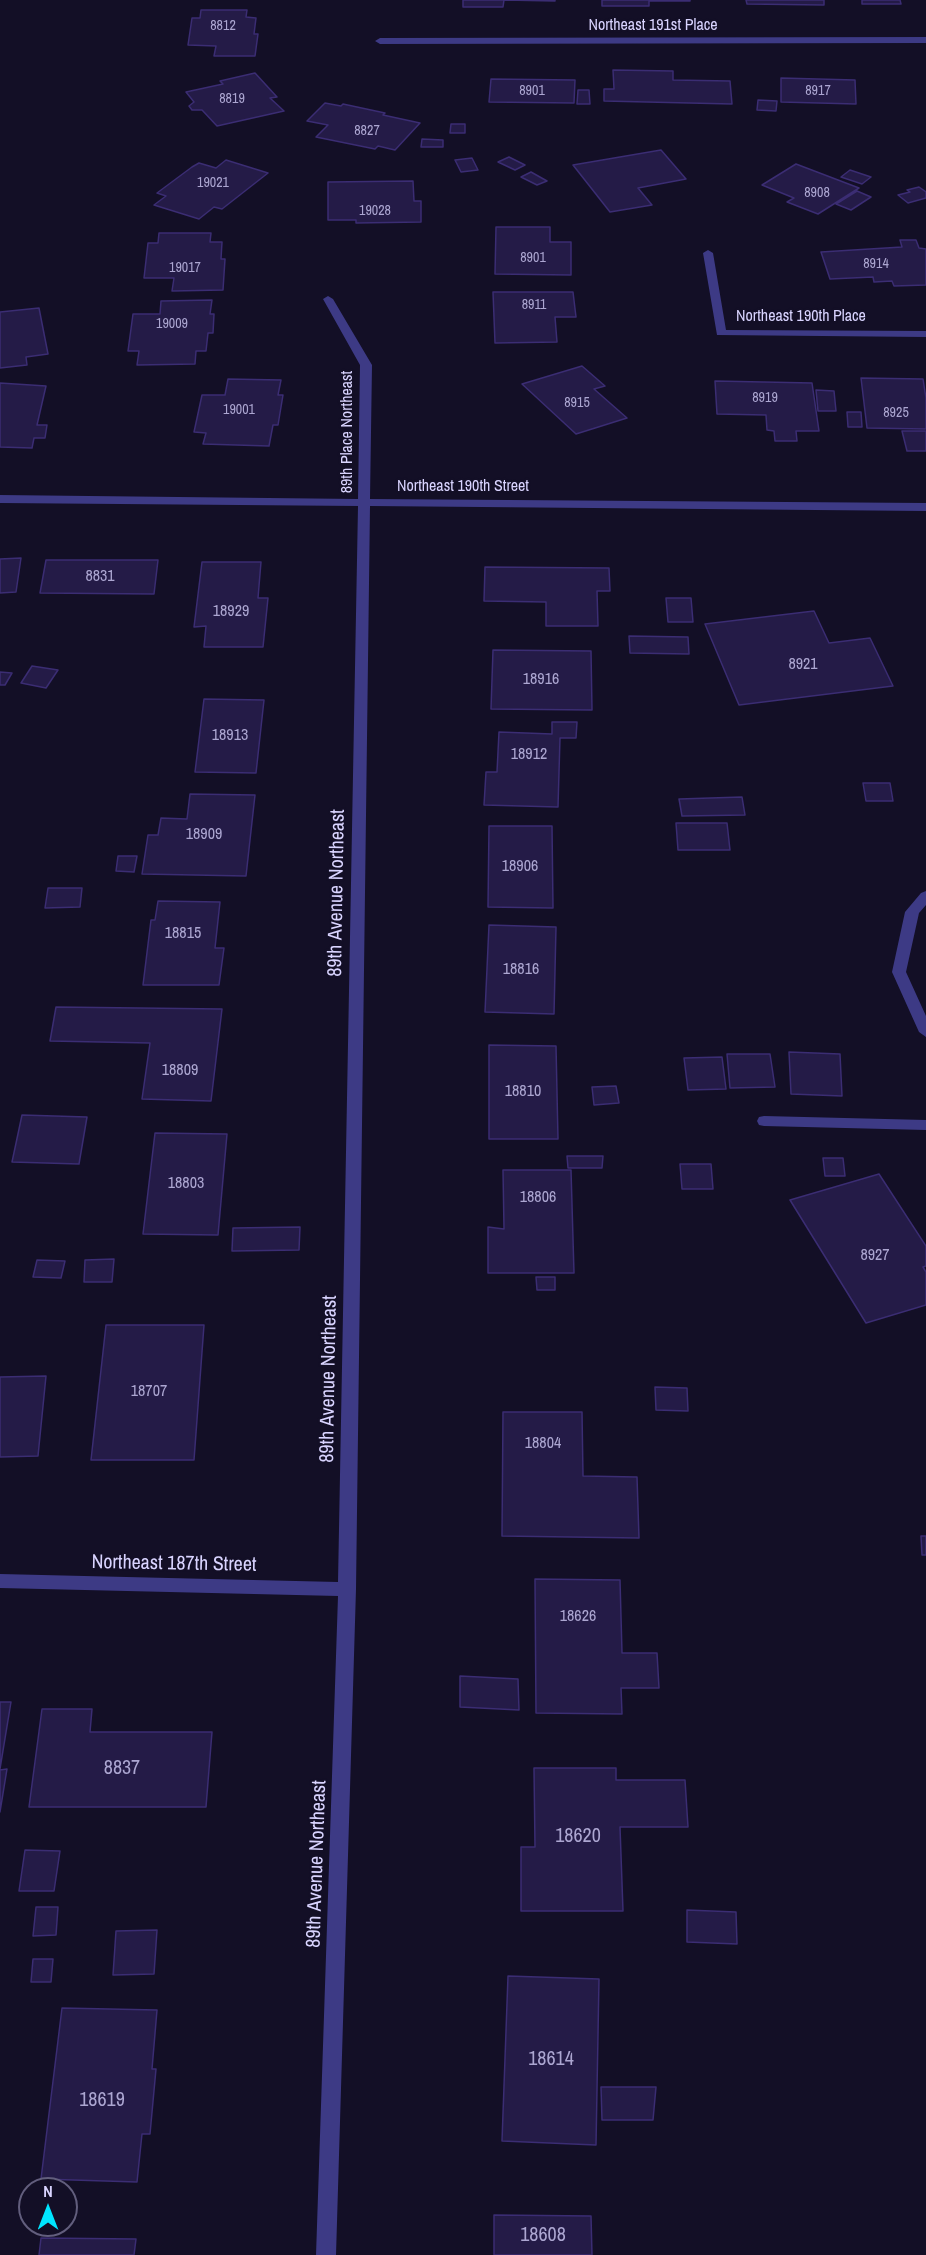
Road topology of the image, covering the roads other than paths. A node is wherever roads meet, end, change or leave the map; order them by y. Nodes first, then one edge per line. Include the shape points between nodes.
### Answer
1 (926, 40) edge
2 (380, 41) dead end
3 (708, 253) dead end
4 (328, 299) dead end
5 (926, 334) edge
6 (0, 499) edge
7 (364, 503) junction
8 (926, 507) edge
9 (926, 896) edge
10 (926, 1032) edge
11 (764, 1121) dead end
12 (926, 1125) edge
13 (0, 1581) edge
14 (347, 1589) junction
15 (326, 2255) edge

1 - 2 street, Northeast 191st Place
3 - 5 street, Northeast 190th Place via 721,333
4 - 7 street, 89th Place Northeast via 366,365
6 - 7 street, Northeast 190th Street
7 - 8 street, Northeast 190th Street
7 - 14 street, 89th Avenue Northeast
9 - 10 street via 912,912 899,972
11 - 12 street
13 - 14 street, Northeast 187th Street
14 - 15 street, 89th Avenue Northeast

